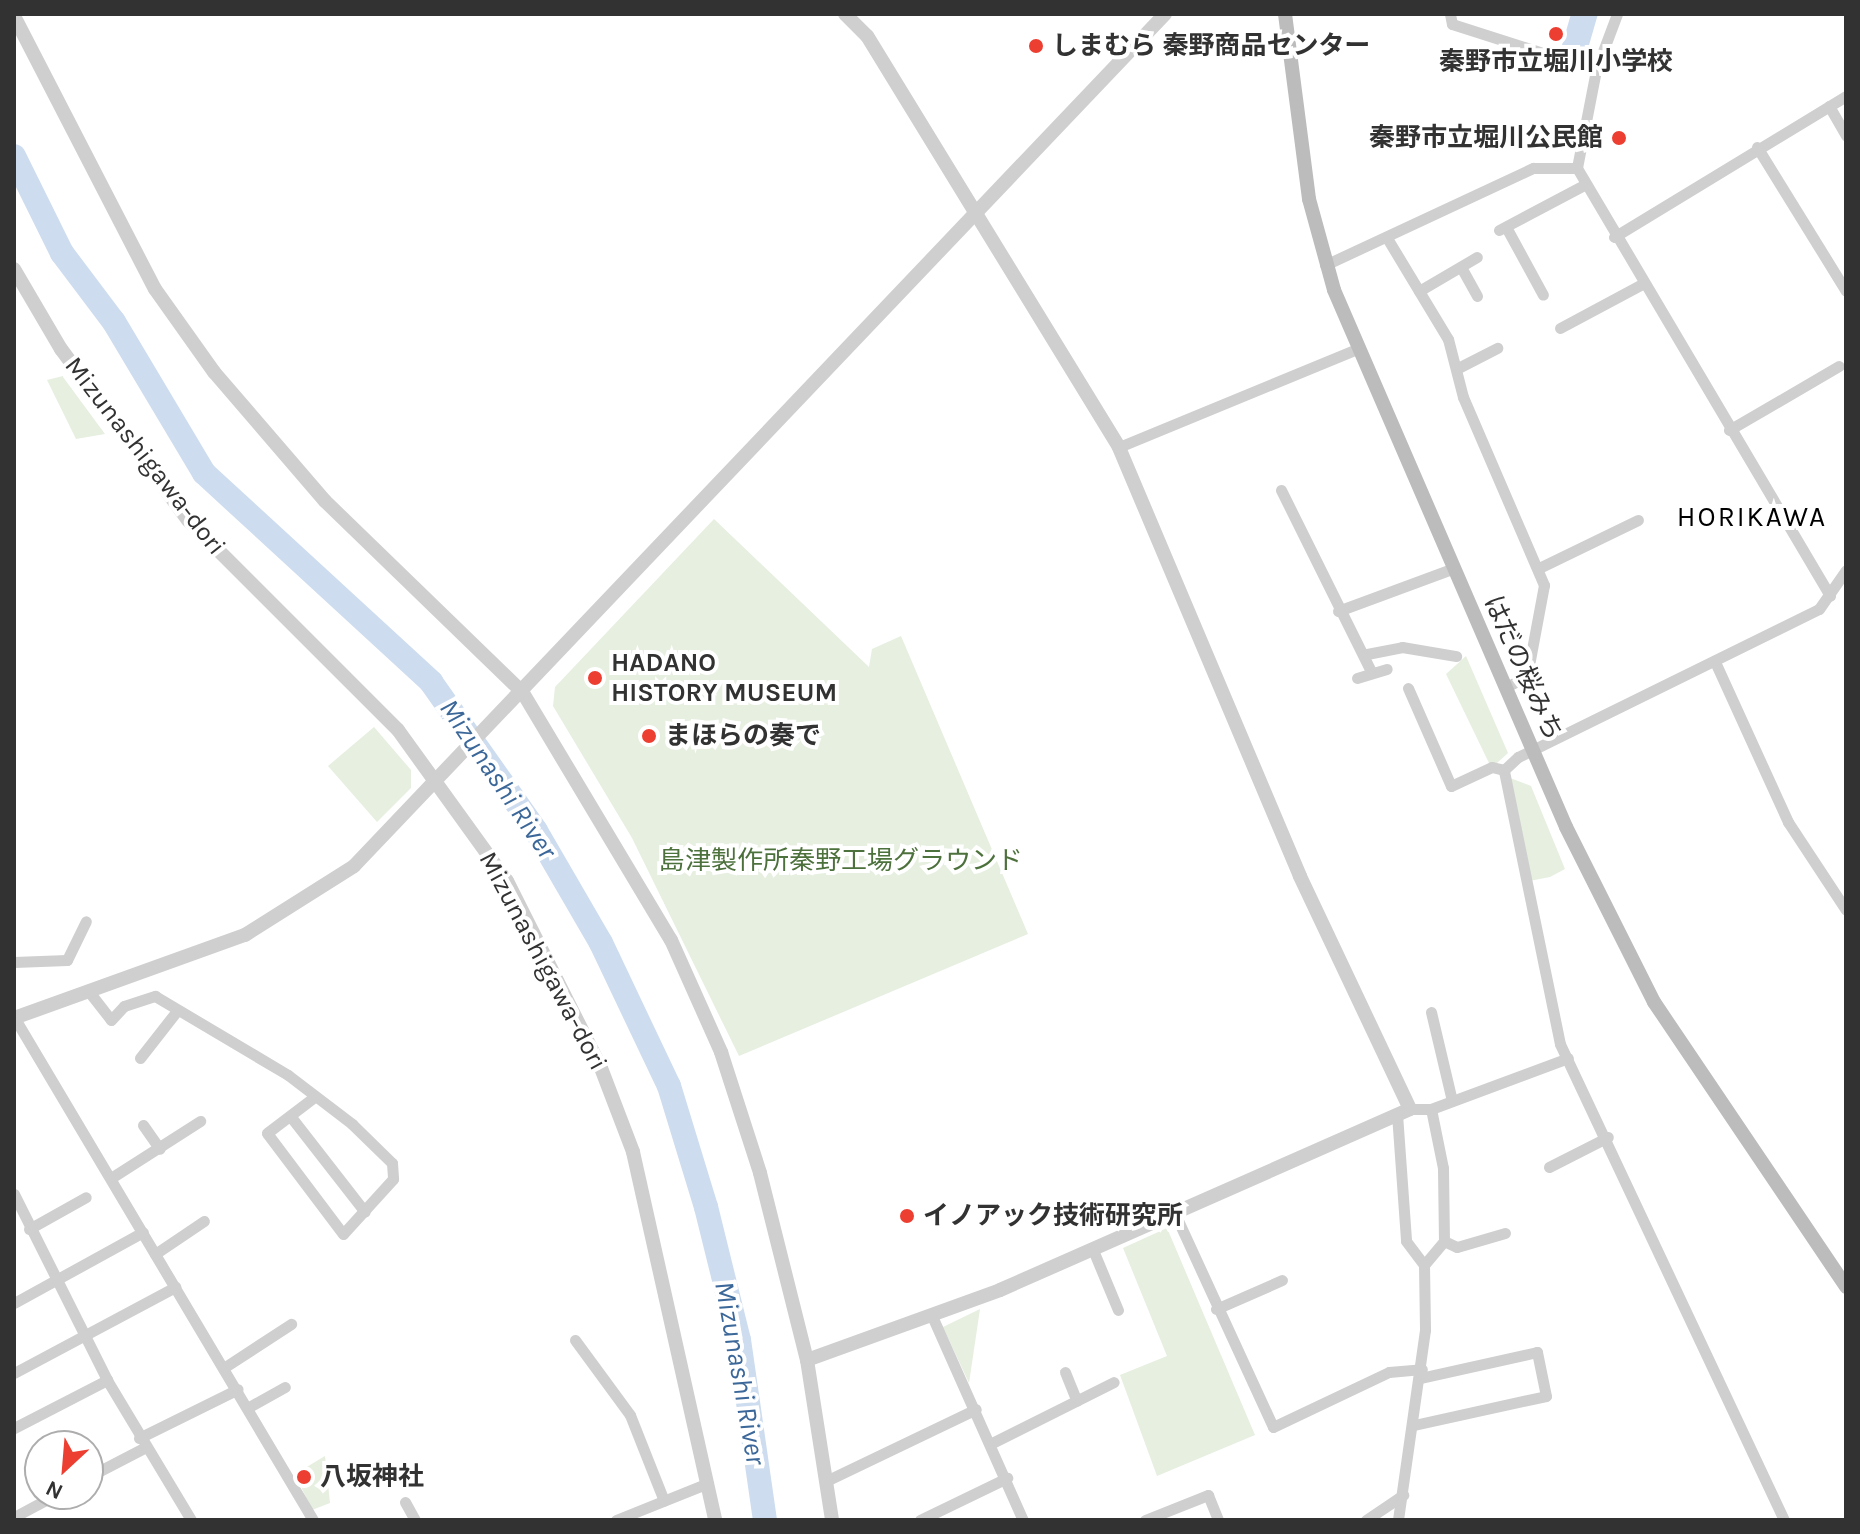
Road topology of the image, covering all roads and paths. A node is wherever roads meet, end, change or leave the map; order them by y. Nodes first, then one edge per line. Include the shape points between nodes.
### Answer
1 (845, 14) edge
2 (1165, 14) edge
3 (1285, 14) edge
4 (1450, 14) edge
5 (1617, 14) edge
6 (16, 24) edge
7 (1596, 70) junction
8 (1846, 96) edge
9 (1829, 106) junction
10 (1846, 135) edge
11 (1757, 147) junction
12 (1577, 168) junction
13 (1584, 185) junction
14 (974, 216) junction
15 (1614, 237) junction
16 (1387, 238) junction
17 (1477, 257) dead end
18 (1325, 265) junction
19 (1461, 267) junction
20 (14, 269) edge
21 (1642, 284) junction
22 (1419, 291) junction
23 (1846, 291) edge
24 (1543, 295) dead end
25 (1477, 296) dead end
26 (1560, 328) dead end
27 (1497, 348) dead end
28 (1357, 349) junction
29 (1839, 366) dead end
30 (1460, 367) junction
31 (1729, 430) junction
32 (1119, 447) junction
33 (1281, 490) dead end
34 (1638, 520) dead end
35 (1454, 568) junction
36 (1539, 568) junction
37 (1846, 570) edge
38 (1830, 596) junction
39 (1338, 611) junction
40 (1367, 654) junction
41 (1456, 656) dead end
42 (1716, 664) junction
43 (1387, 669) dead end
44 (1372, 673) junction
45 (1357, 678) dead end
46 (1506, 687) junction
47 (1408, 688) dead end
48 (523, 693) junction
49 (1533, 751) junction
50 (1504, 770) junction
51 (445, 776) junction
52 (1846, 910) edge
53 (86, 921) dead end
54 (14, 962) edge
55 (90, 993) junction
56 (176, 1012) junction
57 (1431, 1012) dead end
58 (14, 1018) edge
59 (140, 1058) dead end
60 (1568, 1058) junction
61 (313, 1098) junction
62 (1452, 1101) junction
63 (1431, 1109) junction
64 (1404, 1111) junction
65 (291, 1117) junction
66 (200, 1121) dead end
67 (143, 1125) dead end
68 (1608, 1137) junction
69 (160, 1149) junction
70 (1549, 1167) dead end
71 (111, 1178) junction
72 (14, 1194) edge
73 (86, 1197) dead end
74 (365, 1212) junction
75 (1176, 1216) junction
76 (204, 1221) dead end
77 (29, 1229) junction
78 (143, 1232) junction
79 (1505, 1233) dead end
80 (1444, 1241) junction
81 (1093, 1250) junction
82 (155, 1254) junction
83 (1424, 1265) junction
84 (1282, 1280) dead end
85 (55, 1281) junction
86 (175, 1287) junction
87 (1846, 1287) edge
88 (14, 1303) edge
89 (1216, 1309) junction
90 (1118, 1310) dead end
91 (932, 1316) junction
92 (291, 1324) dead end
93 (84, 1336) junction
94 (575, 1340) dead end
95 (807, 1360) junction
96 (225, 1367) junction
97 (1065, 1372) dead end
98 (14, 1373) edge
99 (1421, 1373) junction
100 (107, 1380) junction
101 (1114, 1382) dead end
102 (285, 1387) dead end
103 (238, 1389) junction
104 (1095, 1392) junction
105 (1077, 1401) junction
106 (1100, 1404) dead end
107 (249, 1407) junction
108 (976, 1409) junction
109 (1414, 1425) junction
110 (14, 1428) edge
111 (142, 1443) junction
112 (992, 1443) junction
113 (104, 1467) edge
114 (1007, 1478) junction
115 (826, 1481) junction
116 (708, 1483) junction
117 (1403, 1495) junction
118 (664, 1501) junction
119 (405, 1502) dead end
120 (413, 1519) edge
121 (191, 1520) edge
122 (313, 1520) edge
123 (616, 1520) edge
124 (715, 1520) edge
125 (832, 1520) edge
126 (920, 1520) edge
127 (1023, 1520) edge
128 (1145, 1520) edge
129 (1218, 1520) edge
130 (1366, 1520) edge
131 (1398, 1520) edge
132 (1784, 1520) edge

1 - 14 street via 867,36
2 - 14 street
3 - 18 main road, はだの桜みち via 1309,199
4 - 7 street via 1452,24
5 - 7 street
6 - 48 street via 97,189 214,372 325,501
7 - 12 street
8 - 9 street
9 - 10 street
9 - 11 street
11 - 15 street
11 - 23 street
12 - 13 street
12 - 16 street via 1533,168
13 - 15 street
13 - 24 street via 1502,229 1539,277
14 - 32 street
14 - 48 street
15 - 21 street
16 - 18 street
16 - 22 street
17 - 19 street
18 - 28 main road, はだの桜みち
19 - 22 street
19 - 25 street
20 - 51 street, Mizunashigawa-dori via 61,349 188,520
21 - 26 street
21 - 31 street
22 - 30 street
27 - 30 street
28 - 32 street
28 - 35 main road, はだの桜みち
29 - 31 street
30 - 36 street via 1463,397
31 - 38 street
32 - 64 street
33 - 39 street via 1318,553
34 - 36 street
35 - 39 street
35 - 46 main road, はだの桜みち
36 - 46 street via 1544,585 1527,676
37 - 38 street
38 - 42 street via 1819,609
39 - 40 street
40 - 41 street via 1402,647
40 - 44 street
42 - 49 street
42 - 52 street via 1788,822
43 - 44 street
44 - 45 street
46 - 49 main road, はだの桜みち
47 - 50 street via 1451,786 1492,767
48 - 51 street
48 - 95 street via 671,940 715,1038 760,1173
49 - 50 street
49 - 87 main road, はだの桜みち via 1654,1002
50 - 60 street via 1548,1007
51 - 55 street via 354,866 295,908 245,935
51 - 116 street, Mizunashigawa-dori via 507,881 617,1110 655,1230
53 - 54 street via 67,960
55 - 56 street via 105,1019 155,996
55 - 58 street
56 - 59 street
56 - 61 street via 288,1075
57 - 62 street
58 - 71 street
60 - 62 street
60 - 68 street
61 - 65 street
61 - 74 street via 392,1163 393,1179
62 - 63 street
63 - 64 street
63 - 80 street via 1443,1168
64 - 75 street
64 - 83 street via 1406,1241
65 - 74 street
65 - 74 street via 267,1133 343,1234
66 - 69 street
67 - 69 street
68 - 70 street
68 - 132 street
69 - 71 street
71 - 78 street
72 - 77 street
73 - 77 street
75 - 81 street
75 - 89 street
76 - 82 street
77 - 85 street
78 - 82 street
78 - 85 street
79 - 80 street via 1457,1247
80 - 83 street
81 - 90 street
81 - 91 street
82 - 86 street
83 - 99 street
84 - 89 street
85 - 88 street
85 - 93 street
86 - 93 street
86 - 96 street
89 - 99 street via 1273,1427 1389,1372
91 - 95 street
91 - 108 street
92 - 96 street
93 - 98 street
93 - 100 street
94 - 118 street via 630,1415
95 - 115 street
96 - 103 street
97 - 105 street
99 - 109 street
99 - 109 street via 1537,1352 1546,1396
100 - 110 street
100 - 111 street
101 - 104 street
102 - 107 street
103 - 107 street
103 - 111 street
104 - 105 street
104 - 106 street
105 - 112 street
107 - 122 street
108 - 112 street
108 - 115 street
109 - 117 street
111 - 113 street
111 - 121 street
112 - 114 street
114 - 126 street
114 - 127 street
115 - 125 street
116 - 118 street
116 - 124 street, Mizunashigawa-dori
117 - 130 street
117 - 131 street
118 - 123 street
119 - 120 street
128 - 129 street via 1208,1495

